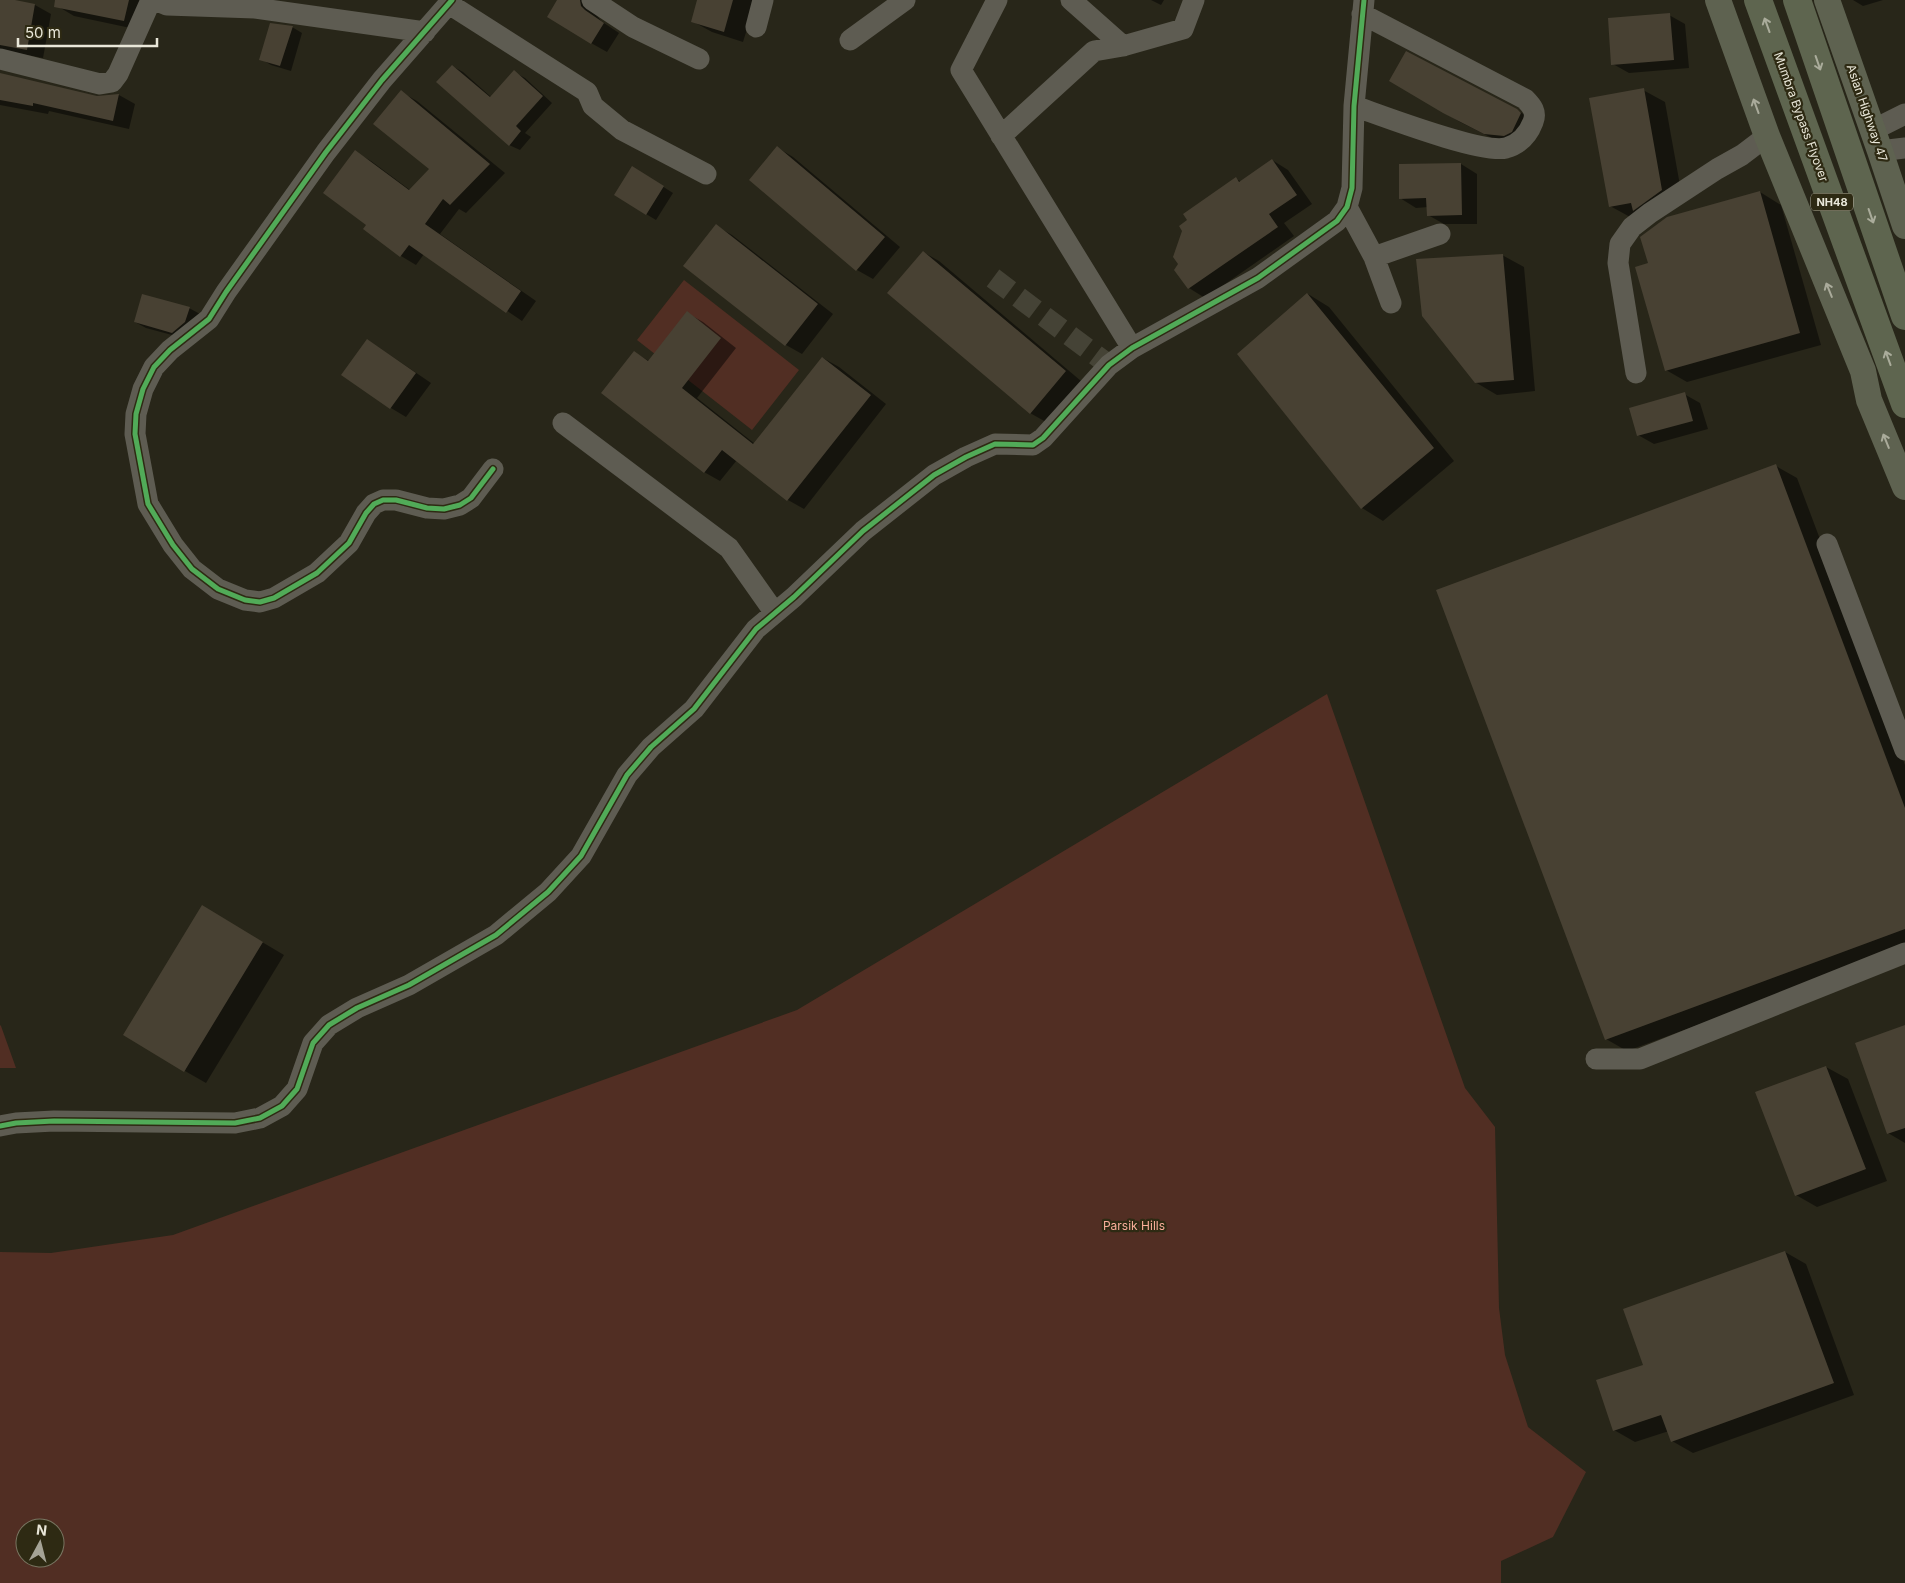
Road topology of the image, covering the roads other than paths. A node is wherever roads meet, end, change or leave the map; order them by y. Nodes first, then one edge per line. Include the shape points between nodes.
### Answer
1 (153, 0) edge
2 (592, 0) edge
3 (763, 0) edge
4 (905, 0) edge
5 (997, 0) edge
6 (1071, 0) edge
7 (1194, 0) edge
8 (1718, 0) edge
9 (1758, 0) edge
10 (1797, 0) edge
11 (1827, 0) edge
12 (450, 2) edge
13 (1363, 7) edge
14 (756, 27) dead end
15 (425, 32) junction
16 (850, 40) dead end
17 (1123, 46) junction
18 (0, 59) edge
19 (699, 59) dead end
20 (1354, 106) junction
21 (1905, 114) edge
22 (1001, 136) junction
23 (1767, 136) junction
24 (1886, 143) edge
25 (706, 174) dead end
26 (1347, 207) junction
27 (1905, 226) edge
28 (1440, 234) dead end
29 (1374, 257) junction
30 (1391, 303) dead end
31 (1905, 316) edge
32 (1132, 348) junction
33 (1636, 373) dead end
34 (1905, 404) edge
35 (563, 424) dead end
36 (493, 469) dead end
37 (1905, 486) edge
38 (1827, 544) dead end
39 (775, 613) junction
40 (1905, 750) edge
41 (1905, 953) edge
42 (1596, 1059) dead end
43 (0, 1126) edge

1 - 15 street via 167,5 255,8
1 - 18 street via 118,74 107,84
2 - 19 street via 633,27
3 - 14 street
4 - 16 street
5 - 22 street via 961,70
6 - 17 street
7 - 17 street via 1183,29
23 -> 8 main road, NH48
34 -> 9 highway, Mumbra Bypass Flyover / NH48
10 -> 31 highway, NH48
11 - 24 main road, Asian Highway 47
12 - 15 street
12 - 25 street via 587,92 593,106 622,130
13 - 20 street
13 - 20 street via 1525,99 1535,112 1528,134 1504,148 1455,139
15 - 36 street via 382,80 326,152 209,320 170,350 154,367 143,389 136,414 135,434 148,504 173,545 192,569 218,589 245,600 260,602 274,598 317,573 348,542 374,504 396,500 427,508 444,509 460,505 471,498
17 - 22 street via 1094,51
20 - 26 street via 1352,188
21 - 24 street
22 - 32 street
23 - 33 street via 1650,213 1632,227 1620,244 1618,263
37 -> 23 main road, NH48
24 - 27 main road, Asian Highway 47
26 - 29 street
26 - 32 street via 1337,221 1258,278
28 - 29 street
29 - 30 street
32 - 39 street via 1109,365 1043,438 1033,444 995,444 934,475 863,531
35 - 39 street via 729,548
38 - 40 street
39 - 43 street via 756,629 694,709 651,747 627,775 581,856 548,892 496,936 330,1025 313,1043 297,1089 282,1106 260,1118 235,1123 54,1121
41 - 42 street via 1640,1059

